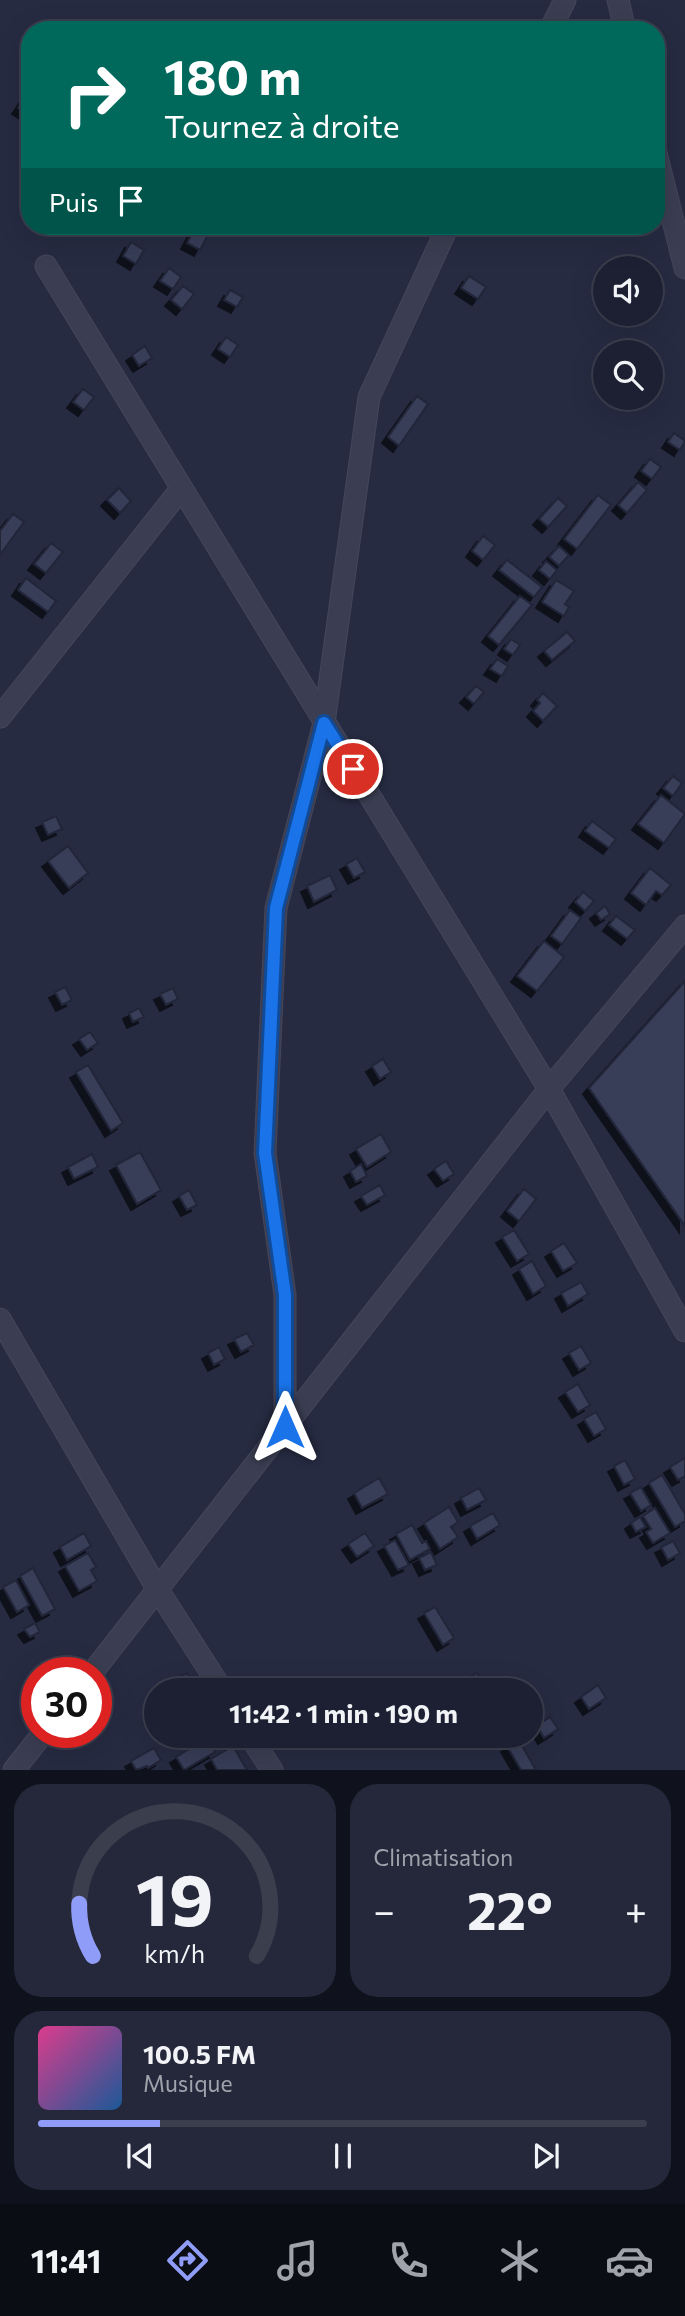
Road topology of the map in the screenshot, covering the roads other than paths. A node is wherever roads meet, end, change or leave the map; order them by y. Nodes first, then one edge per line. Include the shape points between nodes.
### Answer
1 (565, 0) edge
2 (618, 0) edge
3 (554, 21) edge
4 (623, 21) edge
5 (665, 189) edge
6 (444, 235) edge
7 (46, 267) dead end
8 (685, 268) edge
9 (181, 489) junction
10 (0, 717) edge
11 (324, 723) junction
12 (685, 926) edge
13 (549, 1089) junction
14 (0, 1319) edge
15 (685, 1331) edge
16 (285, 1427) junction
17 (158, 1590) junction
18 (105, 1657) edge
19 (214, 1678) edge
20 (31, 1748) edge
21 (258, 1748) edge
22 (14, 1770) edge
23 (272, 1770) edge

1 - 3 street
2 - 4 street
5 - 8 street
6 - 11 street via 369,397
7 - 9 street
9 - 10 street
9 - 11 street
11 - 13 street
11 - 16 street via 276,908 265,1153 285,1295
12 - 13 street
13 - 15 street
13 - 16 street
14 - 17 street
16 - 17 street
17 - 18 street
17 - 19 street
20 - 22 street
21 - 23 street

